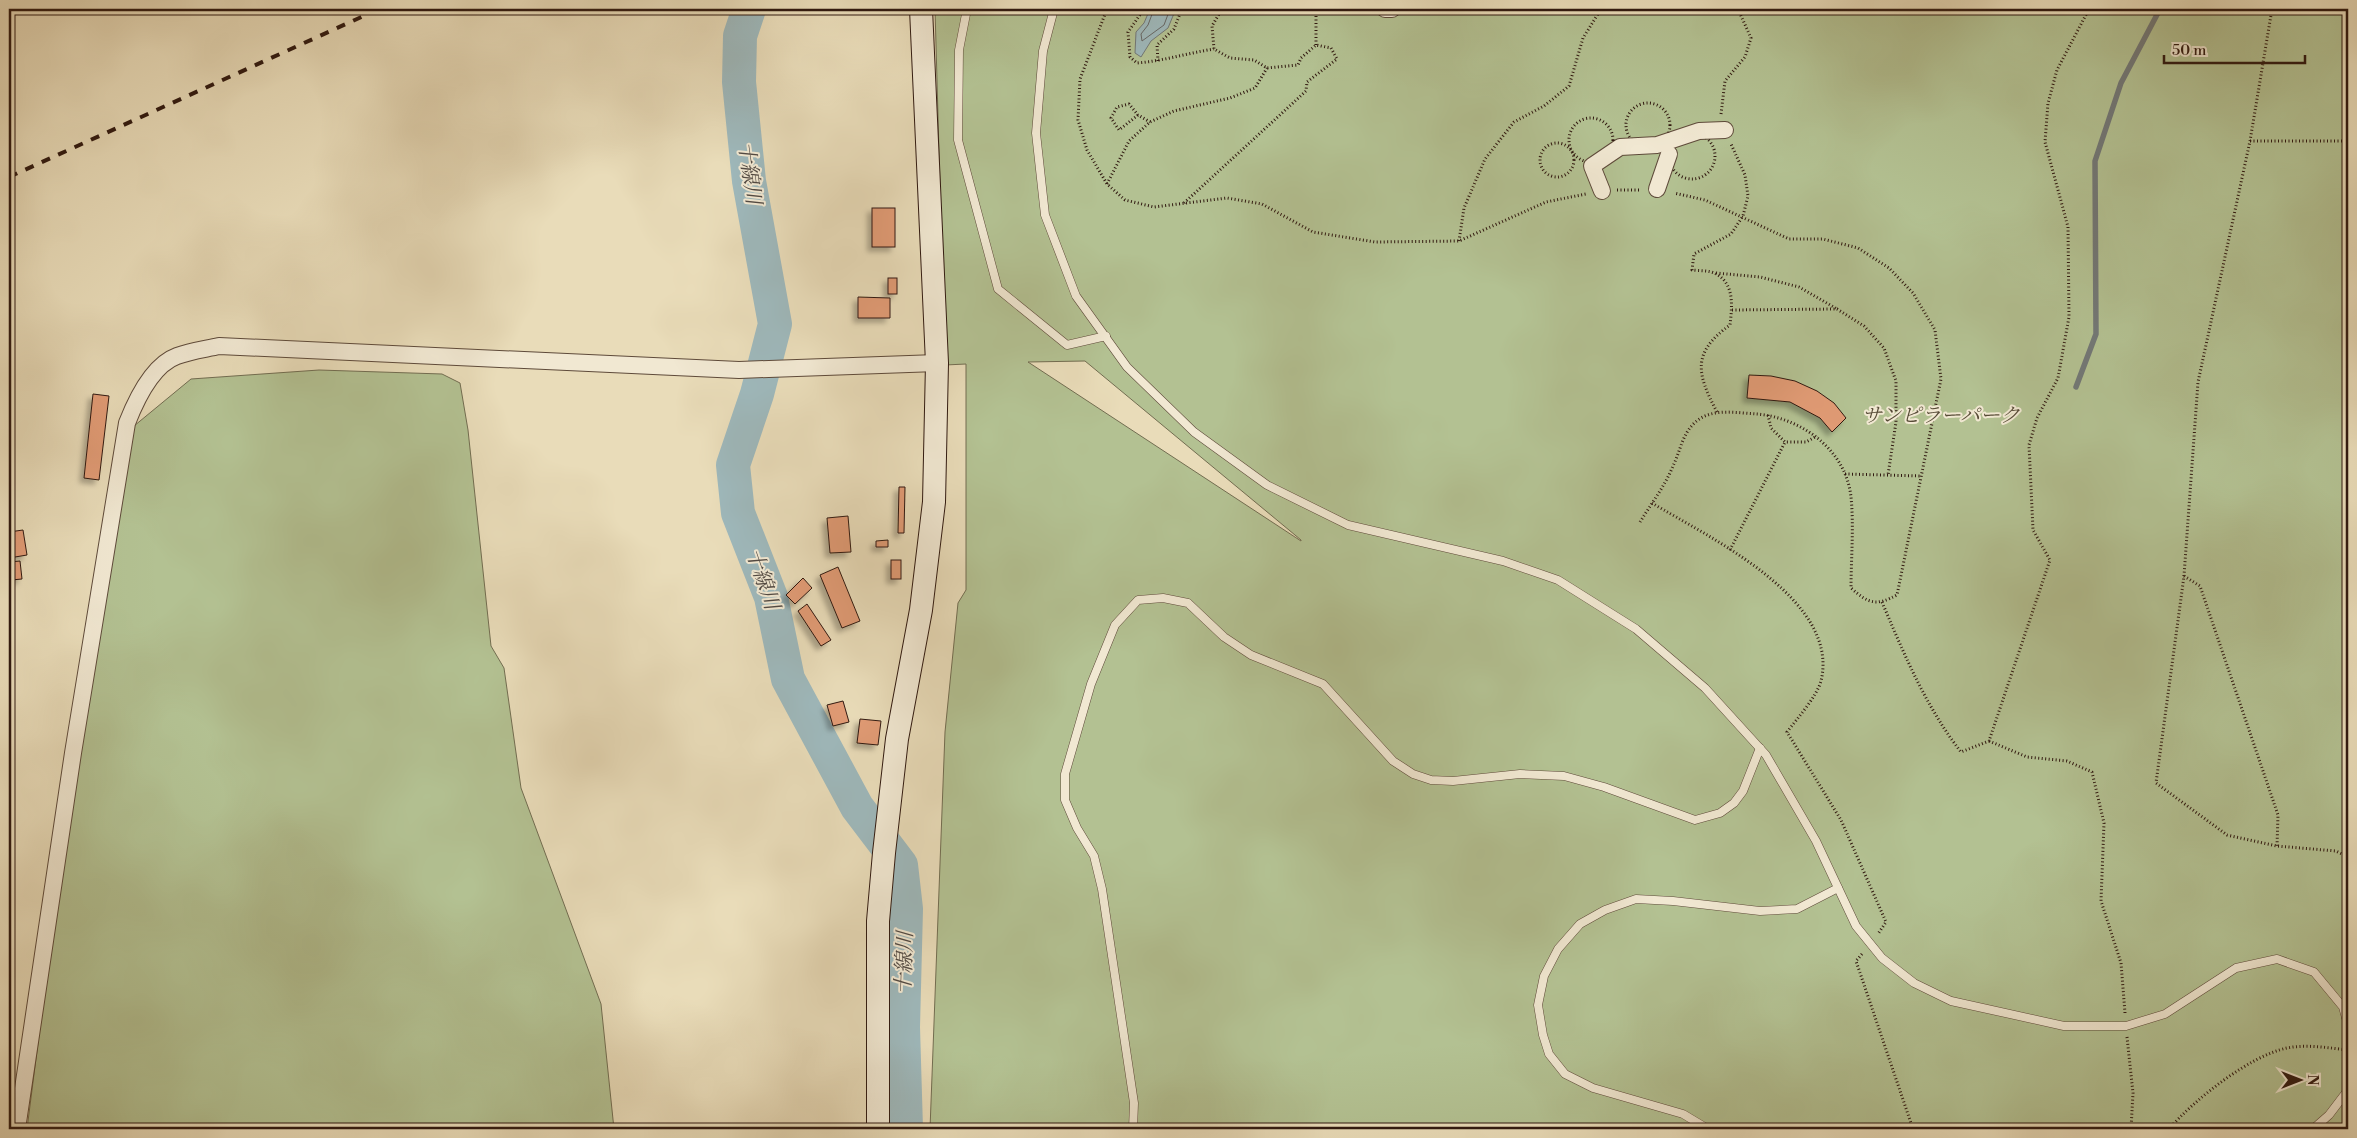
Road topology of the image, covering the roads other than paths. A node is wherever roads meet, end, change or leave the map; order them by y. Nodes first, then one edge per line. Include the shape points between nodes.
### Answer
1 (921, 9) edge
2 (967, 9) edge
3 (1054, 9) edge
4 (1385, 9) edge
5 (1392, 9) edge
6 (1724, 130) road end
7 (1663, 150) junction
8 (1657, 189) road end
9 (1602, 190) road end
10 (1106, 336) junction
11 (937, 363) junction
12 (1760, 748) junction
13 (1838, 888) junction
14 (2348, 1025) edge
15 (2348, 1090) edge
16 (17, 1129) edge
17 (878, 1129) edge
18 (1133, 1129) edge
19 (1708, 1129) edge
20 (2313, 1129) edge

1 - 11 street
2 - 10 lane via 959,50 958,140 998,289 1067,345
3 - 10 lane via 1043,51 1036,133 1045,214 1076,296
4 - 5 street
6 - 7 street via 1687,134
7 - 8 street
7 - 9 street via 1620,147 1592,166
10 - 12 lane via 1127,367 1194,432 1267,485 1348,525 1503,561 1558,580 1636,629 1705,688
11 - 16 street via 739,370 219,346 176,356 154,374 138,395 127,423 74,744
11 - 17 street via 934,502 921,610 897,739 878,921
12 - 13 lane via 1816,841
12 - 18 lane via 1743,791 1734,803 1720,813 1695,820 1564,776 1520,774 1431,780 1413,774 1393,761 1323,684 1251,655 1224,637 1188,603 1163,598 1138,600 1115,625 1091,684 1065,774 1065,800 1094,856 1102,889 1134,1103
13 - 14 lane via 1856,926 1882,958 1914,983 1951,1001 2064,1026 2126,1026 2165,1014 2236,968 2278,959 2314,972 2343,1007
13 - 19 lane via 1798,909 1760,911 1636,899 1605,910 1580,924 1558,949 1544,976 1538,1005 1549,1054 1565,1074 1593,1088 1682,1114
15 - 20 lane via 2329,1115

